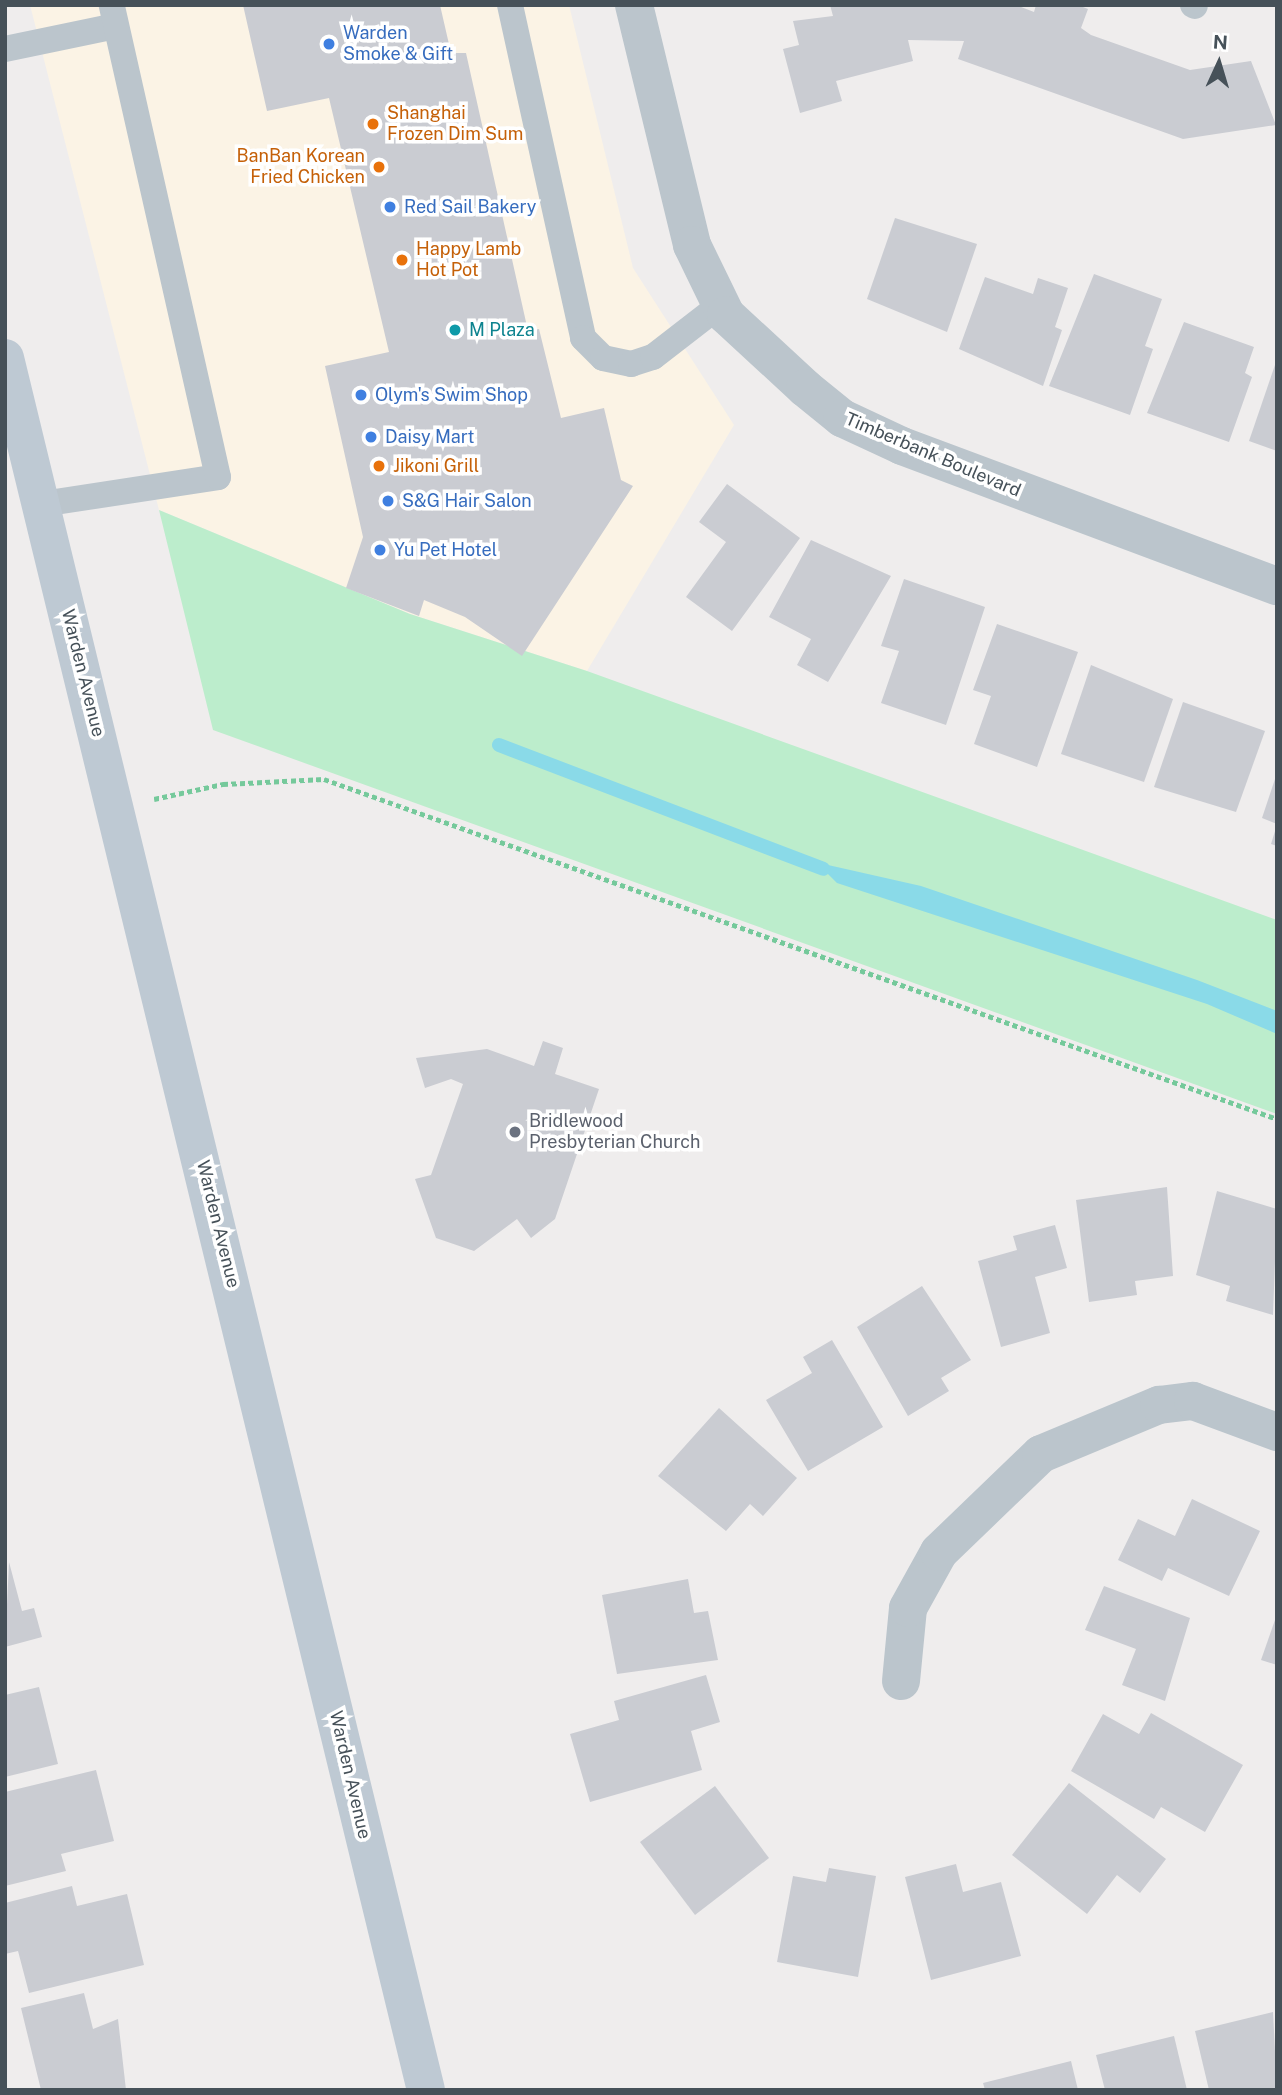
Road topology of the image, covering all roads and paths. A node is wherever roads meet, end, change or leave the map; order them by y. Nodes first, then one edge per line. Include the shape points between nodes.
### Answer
1 (510, 5) edge
2 (634, 5) edge
3 (114, 16) edge
4 (5, 49) edge
5 (720, 305) junction
6 (5, 358) edge
7 (41, 504) junction
8 (1277, 586) edge
9 (116, 807) junction
10 (1277, 1119) edge
11 (1277, 1432) edge
12 (901, 1681) dead end
13 (426, 2090) edge

1 - 5 lane via 583,338 603,358 631,364 653,357
2 - 5 street, Timberbank Boulevard via 681,211
3 - 4 lane
3 - 7 lane via 218,477
5 - 8 street, Timberbank Boulevard via 842,418 1062,509
6 - 7 main road, Warden Avenue
7 - 9 main road, Warden Avenue
9 - 10 path via 223,784 324,779
9 - 13 main road, Warden Avenue
11 - 12 street via 1193,1401 1146,1409 1041,1454 939,1552 908,1608

